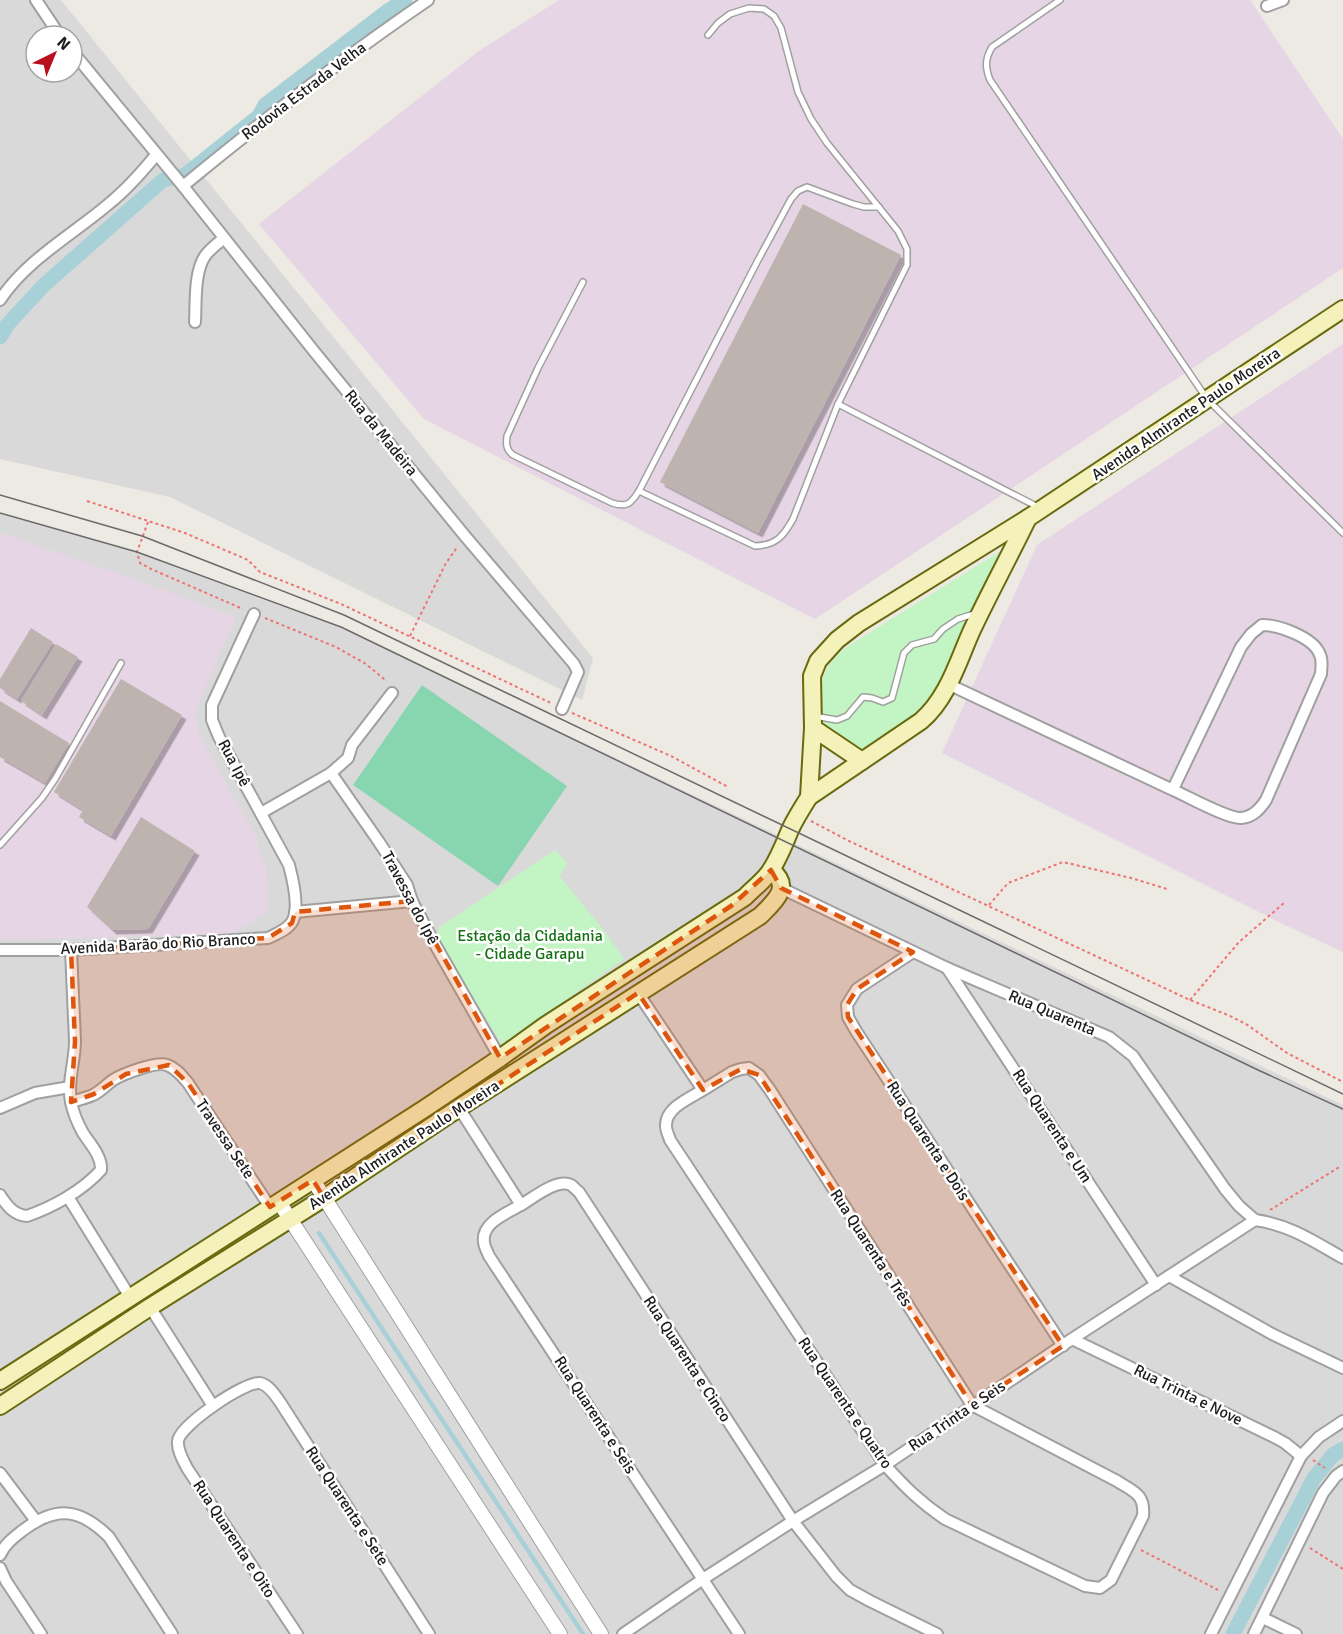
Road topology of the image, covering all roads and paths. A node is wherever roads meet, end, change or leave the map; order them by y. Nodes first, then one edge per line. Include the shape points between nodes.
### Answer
1 (36, 0) edge
2 (428, 0) edge
3 (1060, 0) edge
4 (1283, 0) edge
5 (1267, 6) dead end
6 (52, 24) edge
7 (708, 35) dead end
8 (84, 66) edge
9 (158, 158) junction
10 (181, 184) junction
11 (879, 207) junction
12 (223, 239) junction
13 (583, 282) dead end
14 (0, 300) edge
15 (1343, 309) edge
16 (195, 322) dead end
17 (1207, 399) junction
18 (838, 404) junction
19 (639, 490) junction
20 (87, 501) dead end
21 (1035, 514) junction
22 (1343, 533) edge
23 (465, 536) junction
24 (981, 612) junction
25 (254, 614) dead end
26 (410, 636) junction
27 (121, 663) dead end
28 (948, 684) junction
29 (392, 693) dead end
30 (562, 709) junction
31 (813, 722) junction
32 (862, 761) junction
33 (331, 773) junction
34 (728, 787) dead end
35 (1173, 789) junction
36 (809, 797) junction
37 (261, 813) junction
38 (798, 815) junction
39 (0, 845) edge
40 (771, 870) junction
41 (781, 888) junction
42 (1167, 889) dead end
43 (412, 901) junction
44 (1284, 903) dead end
45 (989, 905) junction
46 (295, 912) junction
47 (0, 950) edge
48 (71, 950) junction
49 (913, 952) junction
50 (947, 968) junction
51 (638, 993) junction
52 (592, 995) junction
53 (1191, 1000) junction
54 (606, 1014) junction
55 (500, 1058) junction
56 (1343, 1082) edge
57 (70, 1087) junction
58 (703, 1090) junction
59 (71, 1102) junction
60 (0, 1108) edge
61 (459, 1108) junction
62 (1341, 1166) dead end
63 (313, 1180) junction
64 (0, 1195) edge
65 (68, 1197) junction
66 (324, 1198) junction
67 (274, 1205) junction
68 (521, 1205) junction
69 (290, 1219) junction
70 (1255, 1220) junction
71 (1343, 1258) edge
72 (1169, 1276) junction
73 (1156, 1285) junction
74 (130, 1297) junction
75 (150, 1307) junction
76 (1067, 1342) junction
77 (1343, 1368) edge
78 (0, 1381) edge
79 (972, 1405) junction
80 (0, 1406) edge
81 (213, 1406) junction
82 (1343, 1421) edge
83 (1301, 1456) junction
84 (1315, 1460) dead end
85 (885, 1465) junction
86 (0, 1473) edge
87 (1338, 1474) edge
88 (1144, 1505) joint
89 (36, 1521) junction
90 (792, 1521) junction
91 (1299, 1541) junction
92 (1130, 1544) junction
93 (0, 1555) edge
94 (0, 1568) edge
95 (1343, 1569) edge
96 (703, 1579) junction
97 (1230, 1596) junction
98 (1263, 1618) junction
99 (41, 1634) edge
100 (172, 1634) edge
101 (297, 1634) edge
102 (429, 1634) edge
103 (560, 1634) edge
104 (602, 1634) edge
105 (623, 1634) edge
106 (739, 1634) edge
107 (938, 1634) edge
108 (1211, 1634) edge
109 (1254, 1634) edge
110 (1296, 1634) edge

1 - 6 street
2 - 10 street, Rodovia Estrada Velha via 318,78
3 - 17 lane via 992,47 986,57 990,80
4 - 5 street
7 - 11 lane via 718,22 748,8 764,9 774,16 781,28 798,92 811,119
8 - 9 street, Rua da Madeira
9 - 10 street, Rua da Madeira
9 - 14 street via 112,202 39,258
10 - 12 street, Rua da Madeira
11 - 18 lane via 907,249 907,265
11 - 19 lane via 853,204 807,187 791,199
12 - 16 street via 201,262
12 - 23 street, Rua da Madeira
13 - 19 lane via 507,436 508,452 620,505 630,503
15 - 17 main road, Avenida Almirante Paulo Moreira
17 - 21 main road, Avenida Almirante Paulo Moreira
17 - 22 lane
18 - 19 lane via 793,519 786,532 767,545 755,546
18 - 21 lane
20 - 26 path via 185,533 248,560 260,572
21 - 24 main road, Avenida Almirante Paulo Moreira
21 - 31 main road, Avenida Almirante Paulo Moreira via 837,640 818,661 812,676
23 - 26 path via 446,563
23 - 30 street, Rua da Madeira via 577,668 577,679
24 - 28 main road, Avenida Almirante Paulo Moreira
24 - 31 lane via 958,619 934,639 912,645 904,653 892,698 884,702 863,697 847,716
25 - 37 street, Rua Ipê via 212,705 212,720
26 - 30 path
27 - 39 lane via 55,779
28 - 32 main road, Avenida Almirante Paulo Moreira via 929,714
28 - 35 street
29 - 33 street via 352,745 348,758
30 - 34 path via 670,756
31 - 32 main road
31 - 36 main road, Avenida Almirante Paulo Moreira
32 - 36 main road, Avenida Almirante Paulo Moreira
33 - 37 street
33 - 43 street, Travessa do Ipê via 407,885
35 - 35 street via 1240,818 1258,811 1321,674 1320,654 1314,645 1272,625 1262,625 1251,634 1240,647
36 - 38 main road, Avenida Almirante Paulo Moreira
37 - 46 street, Rua Ipê via 289,865
38 - 40 main road, Avenida Almirante Paulo Moreira
38 - 45 path
40 - 41 main road via 778,876
40 - 52 main road, Avenida Almirante Paulo Moreira via 738,901
41 - 49 street, Rua Quarenta
41 - 51 main road, Avenida Almirante Paulo Moreira via 760,916
42 - 45 path via 1063,862 1008,883
43 - 46 street
43 - 55 street, Travessa do Ipê
44 - 53 path via 1239,942
45 - 53 path
46 - 48 street, Avenida Barão do Rio Branco via 292,923 268,938
47 - 48 street, Avenida Barão do Rio Branco
48 - 57 street via 75,1055
49 - 50 street, Rua Quarenta
49 - 76 street, Rua Quarenta e Dois via 857,988 847,1005 848,1017
50 - 70 street, Rua Quarenta via 1109,1037 1121,1046 1133,1056 1225,1189
50 - 73 street, Rua Quarenta e Um
51 - 54 main road, Avenida Almirante Paulo Moreira
51 - 58 street
52 - 54 main road
52 - 55 main road, Avenida Almirante Paulo Moreira
53 - 56 path via 1228,1014 1287,1053
54 - 61 main road, Avenida Almirante Paulo Moreira
55 - 63 main road, Avenida Almirante Paulo Moreira
57 - 59 street
57 - 60 street via 35,1093
58 - 79 street, Rua Quarenta e Três via 741,1069 749,1068 759,1075
58 - 85 street, Rua Quarenta e Quatro via 667,1118 665,1127 670,1140
59 - 65 street via 101,1165 96,1176
59 - 67 street, Travessa Sete via 94,1094 126,1074 156,1064 169,1065 188,1083
61 - 66 main road, Avenida Almirante Paulo Moreira
61 - 68 street
62 - 70 path
63 - 66 street
63 - 67 main road, Avenida Almirante Paulo Moreira
64 - 65 street via 13,1211 27,1216
65 - 74 street
66 - 69 main road, Avenida Almirante Paulo Moreira
66 - 104 street
67 - 69 street
67 - 74 main road, Avenida Almirante Paulo Moreira
68 - 90 street, Rua Quarenta e Cinco via 554,1185 572,1185 579,1192
68 - 96 street, Rua Quarenta e Seis via 485,1230 483,1242 489,1256
69 - 75 main road, Avenida Almirante Paulo Moreira
69 - 103 street
70 - 71 street via 1290,1228
70 - 72 street, Rua Trinta e Seis
72 - 73 street, Rua Trinta e Seis
72 - 77 street via 1272,1334
73 - 76 street, Rua Trinta e Seis
74 - 78 main road, Avenida Almirante Paulo Moreira
75 - 80 main road, Avenida Almirante Paulo Moreira
75 - 81 street
76 - 79 street, Rua Trinta e Seis
76 - 83 street, Rua Trinta e Nove via 1285,1443
79 - 85 street, Rua Trinta e Seis
79 - 88 street, Rua Quarenta e Três via 1117,1481 1138,1494
81 - 101 street, Rua Quarenta e Oito via 182,1431 178,1440 181,1454
81 - 102 street, Rua Quarenta e Sete via 249,1384 261,1383 271,1389
82 - 83 street via 1319,1437
83 - 97 street
84 - 87 path
85 - 90 street, Rua Trinta e Seis
85 - 92 street, Rua Quarenta e Quatro via 912,1494 945,1519 1085,1586 1100,1588 1111,1581
86 - 89 street
87 - 91 street via 1323,1493
88 - 92 street, Rua Quarenta e Quatro
89 - 93 street via 4,1546
89 - 100 street via 56,1513 98,1526
90 - 96 street, Rua Trinta e Seis
90 - 107 street, Rua Quarenta e Cinco via 850,1590
91 - 95 path
91 - 98 street
92 - 97 path
94 - 99 street
96 - 105 street, Rua Trinta e Seis
96 - 106 street, Rua Quarenta e Seis
97 - 108 street
98 - 109 street
98 - 110 street

